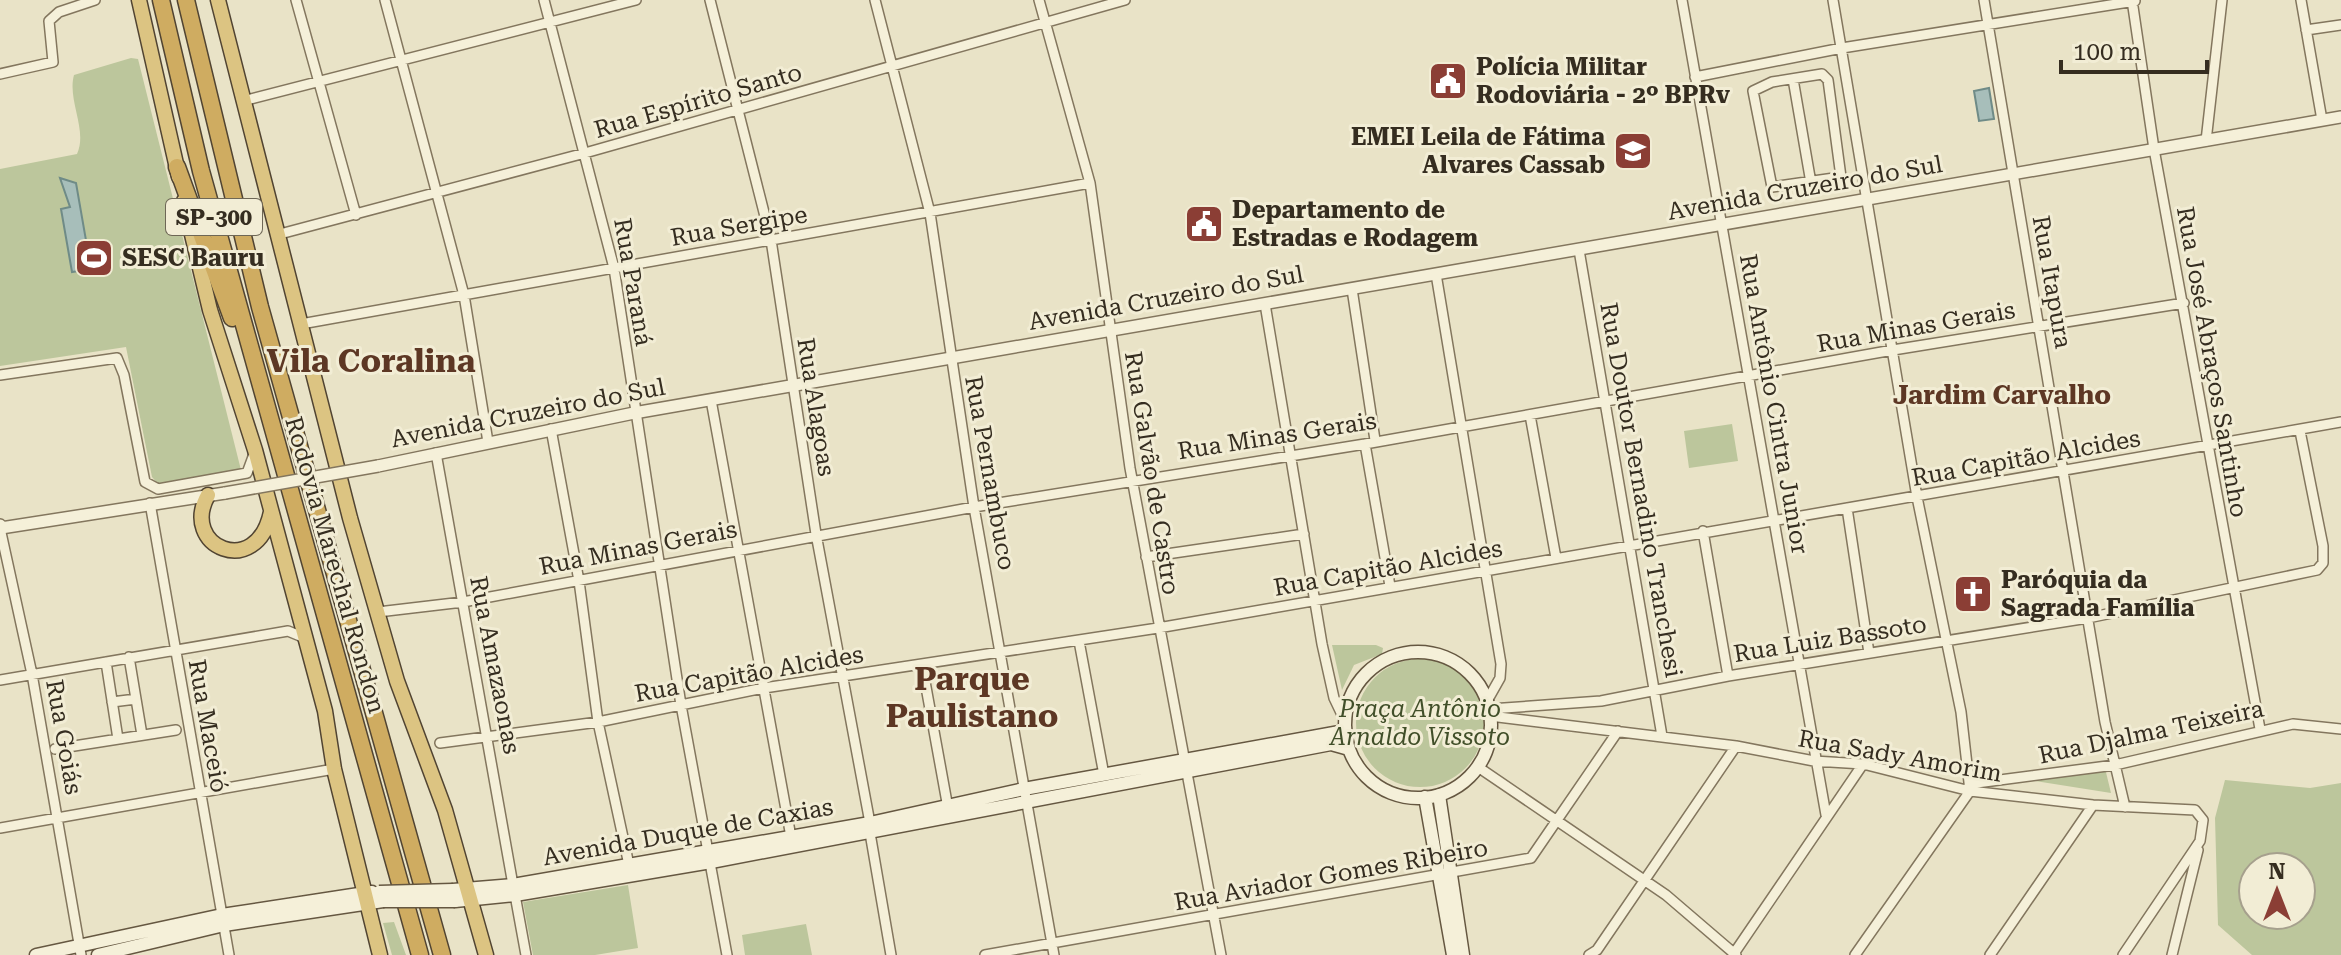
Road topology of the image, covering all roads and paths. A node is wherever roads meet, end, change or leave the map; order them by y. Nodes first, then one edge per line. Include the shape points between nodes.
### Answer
1 (95, 0) edge
2 (139, 0) edge
3 (161, 0) edge
4 (186, 0) edge
5 (218, 0) edge
6 (296, 0) edge
7 (385, 0) edge
8 (544, 0) edge
9 (636, 0) edge
10 (710, 0) edge
11 (875, 0) edge
12 (1039, 0) edge
13 (1122, 0) edge
14 (1682, 0) edge
15 (1833, 0) edge
16 (1984, 0) edge
17 (2132, 0) edge
18 (2138, 0) edge
19 (2222, 0) edge
20 (2301, 0) edge
21 (550, 22) junction
22 (1046, 24) junction
23 (1988, 24) junction
24 (2341, 25) edge
25 (2306, 30) junction
26 (1842, 48) junction
27 (399, 59) junction
28 (1769, 63) junction
29 (893, 67) junction
30 (0, 74) edge
31 (1695, 77) junction
32 (1793, 79) junction
33 (317, 82) junction
34 (1772, 82) junction
35 (243, 101) junction
36 (739, 109) junction
37 (2341, 117) edge
38 (2322, 120) junction
39 (2206, 141) junction
40 (2154, 149) junction
41 (585, 153) junction
42 (177, 167) junction
43 (2012, 174) junction
44 (1090, 183) junction
45 (1811, 183) junction
46 (437, 192) junction
47 (1866, 199) junction
48 (930, 213) junction
49 (356, 215) junction
50 (1722, 224) junction
51 (280, 234) junction
52 (771, 240) junction
53 (1579, 250) junction
54 (614, 268) junction
55 (1436, 274) junction
56 (1352, 289) junction
57 (464, 295) junction
58 (2184, 303) junction
59 (1265, 304) junction
60 (301, 324) junction
61 (2040, 326) junction
62 (1109, 330) junction
63 (1893, 350) junction
64 (950, 357) junction
65 (0, 375) edge
66 (1747, 379) junction
67 (791, 385) junction
68 (711, 400) junction
69 (1605, 402) junction
70 (634, 413) junction
71 (1530, 415) junction
72 (2341, 422) edge
73 (1460, 425) junction
74 (551, 429) junction
75 (2300, 431) junction
76 (273, 433) junction
77 (488, 442) junction
78 (1370, 442) junction
79 (2207, 447) junction
80 (255, 450) junction
81 (436, 453) junction
82 (1291, 454) junction
83 (2063, 471) junction
84 (1132, 479) junction
85 (208, 495) junction
86 (1917, 497) junction
87 (150, 503) junction
88 (974, 507) junction
89 (1847, 508) junction
90 (272, 512) junction
91 (1775, 521) junction
92 (0, 527) edge
93 (1703, 531) junction
94 (816, 534) junction
95 (1304, 534) junction
96 (1629, 544) junction
97 (738, 548) junction
98 (1146, 557) junction
99 (1556, 558) junction
100 (660, 567) junction
101 (1484, 571) junction
102 (579, 581) junction
103 (1390, 586) junction
104 (2231, 589) junction
105 (1315, 601) junction
106 (463, 602) junction
107 (378, 612) junction
108 (2088, 618) junction
109 (1158, 628) junction
110 (305, 638) junction
111 (1946, 640) junction
112 (1079, 641) junction
113 (174, 649) junction
114 (1001, 650) junction
115 (1869, 653) junction
116 (129, 657) junction
117 (106, 662) junction
118 (922, 665) junction
119 (1799, 665) junction
120 (32, 674) junction
121 (1728, 676) junction
122 (841, 677) junction
123 (0, 680) edge
124 (764, 688) junction
125 (1655, 689) junction
126 (136, 699) junction
127 (112, 702) junction
128 (681, 705) junction
129 (1489, 709) junction
130 (598, 722) junction
131 (1345, 726) junction
132 (2260, 729) junction
133 (2341, 729) edge
134 (176, 730) dead end
135 (1618, 731) junction
136 (142, 735) junction
137 (1662, 736) junction
138 (489, 737) junction
139 (118, 739) junction
140 (440, 743) dead end
141 (1736, 746) junction
142 (55, 749) dead end
143 (1349, 749) junction
144 (1814, 761) junction
145 (1187, 764) junction
146 (1863, 764) junction
147 (2115, 765) junction
148 (1478, 767) junction
149 (334, 769) junction
150 (1104, 775) junction
151 (1970, 788) junction
152 (199, 793) junction
153 (1024, 795) junction
154 (1439, 795) junction
155 (1425, 797) junction
156 (2093, 805) junction
157 (2125, 807) junction
158 (948, 808) junction
159 (1826, 815) junction
160 (58, 818) junction
161 (1559, 821) junction
162 (0, 828) edge
163 (870, 828) junction
164 (791, 837) junction
165 (2200, 841) junction
166 (710, 857) junction
167 (629, 865) junction
168 (1444, 876) junction
169 (1645, 880) junction
170 (514, 890) junction
171 (471, 894) junction
172 (365, 898) junction
173 (1214, 915) junction
174 (223, 920) junction
175 (1052, 943) junction
176 (80, 951) edge
177 (36, 955) edge
178 (98, 955) edge
179 (229, 955) edge
180 (378, 955) edge
181 (420, 955) edge
182 (442, 955) edge
183 (486, 955) edge
184 (526, 955) edge
185 (727, 955) edge
186 (891, 955) edge
187 (985, 955) edge
188 (1054, 955) edge
189 (1221, 955) edge
190 (1453, 955) edge
191 (1463, 955) edge
192 (1589, 955) edge
193 (1735, 955) edge
194 (1855, 955) edge
195 (1990, 955) edge
196 (2123, 955) edge
197 (2172, 955) edge

1 - 30 street via 59,12 49,21 55,55 48,65
2 - 42 highway
3 - 76 highway, Rodovia Marechal Rondon / SP-300 via 193,141
4 - 182 highway, Rodovia Marechal Rondon / SP-300 via 283,394
5 - 35 highway
6 - 33 street
7 - 27 street
8 - 21 street, Rua Paraná
9 - 21 street
10 - 36 street, Rua Alagoas
11 - 29 street, Rua Pernambuco
12 - 22 street, Rua Galvão de Castro
13 - 22 street, Rua Espírito Santo
14 - 31 street, Rua Antônio Cintra Junior
15 - 26 street
16 - 23 street, Rua Itapura
17 - 18 street
17 - 23 street
17 - 40 street, Rua José Abraços Santinho
19 - 39 street
20 - 25 street
21 - 27 street
21 - 41 street, Rua Paraná
22 - 29 street, Rua Espírito Santo
22 - 44 street, Rua Galvão de Castro
23 - 26 street
23 - 43 street, Rua Itapura
24 - 25 street
25 - 38 street
26 - 28 street
26 - 47 street
27 - 33 street
27 - 46 street
28 - 31 street
28 - 34 street
29 - 36 street, Rua Espírito Santo
29 - 48 street, Rua Pernambuco
31 - 50 street, Rua Antônio Cintra Junior
32 - 34 street
32 - 45 street
32 - 45 street via 1822,74 1828,80 1841,174
33 - 35 street
33 - 49 street
34 - 45 street via 1753,91 1769,184 1778,188
35 - 51 highway
36 - 41 street, Rua Espírito Santo
36 - 52 street, Rua Alagoas
37 - 38 street, Avenida Cruzeiro do Sul
38 - 39 street, Avenida Cruzeiro do Sul
39 - 40 street, Avenida Cruzeiro do Sul
40 - 43 street, Avenida Cruzeiro do Sul
40 - 58 street, Rua José Abraços Santinho
41 - 46 street, Rua Espírito Santo
41 - 54 street, Rua Paraná
42 - 76 highway
42 - 80 highway via 210,310
43 - 47 street, Avenida Cruzeiro do Sul
43 - 61 street, Rua Itapura
44 - 48 street, Rua Sergipe
44 - 62 street, Rua Galvão de Castro
46 - 49 street, Rua Espírito Santo
46 - 57 street
47 - 50 street, Avenida Cruzeiro do Sul
47 - 63 street
48 - 52 street, Rua Sergipe
48 - 64 street, Rua Pernambuco
49 - 51 street, Rua Espírito Santo
50 - 53 street, Avenida Cruzeiro do Sul
50 - 66 street, Rua Antônio Cintra Junior
51 - 60 highway
52 - 54 street, Rua Sergipe
52 - 67 street, Rua Alagoas
53 - 55 street, Avenida Cruzeiro do Sul
53 - 69 street, Rua Doutor Bernadino Tranchesi
54 - 57 street, Rua Sergipe
54 - 70 street, Rua Paraná
55 - 56 street, Avenida Cruzeiro do Sul
55 - 73 street
56 - 59 street, Avenida Cruzeiro do Sul
56 - 78 street
57 - 60 street, Rua Sergipe
57 - 77 street
58 - 61 street, Rua Minas Gerais
58 - 79 street, Rua José Abraços Santinho
59 - 62 street, Avenida Cruzeiro do Sul
59 - 82 street
60 - 107 highway
61 - 63 street, Rua Minas Gerais
61 - 83 street, Rua Itapura
62 - 64 street, Avenida Cruzeiro do Sul
62 - 84 street, Rua Galvão de Castro
63 - 66 street, Rua Minas Gerais
63 - 86 street
64 - 67 street, Avenida Cruzeiro do Sul
64 - 88 street, Rua Pernambuco
65 - 80 street via 105,357 120,361 145,482 158,489 247,473
66 - 69 street, Rua Minas Gerais
66 - 91 street, Rua Antônio Cintra Junior
67 - 68 street, Avenida Cruzeiro do Sul
67 - 94 street, Rua Alagoas
68 - 70 street, Avenida Cruzeiro do Sul
68 - 97 street
69 - 71 street, Rua Minas Gerais
69 - 96 street, Rua Doutor Bernadino Tranchesi
70 - 74 street, Avenida Cruzeiro do Sul
70 - 100 street, Rua Paraná
71 - 73 street, Rua Minas Gerais
71 - 99 street
72 - 75 street, Rua Capitão Alcides
73 - 78 street, Rua Minas Gerais
73 - 101 street
74 - 77 street, Avenida Cruzeiro do Sul
74 - 102 street
75 - 79 street, Rua Capitão Alcides
75 - 104 street, Rua Luiz Bassoto via 2323,563 2317,570
76 - 181 highway, Rodovia Marechal Rondon / SP-300
77 - 81 street, Avenida Cruzeiro do Sul
78 - 82 street, Rua Minas Gerais
78 - 103 street
79 - 83 street, Rua Capitão Alcides
79 - 104 street, Rua José Abraços Santinho
80 - 90 highway
81 - 85 street, Avenida Cruzeiro do Sul, bridge
81 - 106 street, Rua Amazaonas
82 - 84 street, Rua Minas Gerais
82 - 95 street
83 - 86 street, Rua Capitão Alcides
83 - 108 street, Rua Itapura
84 - 88 street, Rua Minas Gerais
84 - 98 street, Rua Galvão de Castro
85 - 87 street, Avenida Cruzeiro do Sul
85 - 90 highway via 202,505 203,529 209,540 230,551 242,551 263,538
86 - 89 street, Rua Capitão Alcides
86 - 111 street
87 - 92 street, Avenida Cruzeiro do Sul
87 - 113 street, Rua Maceió
88 - 94 street, Rua Minas Gerais
88 - 114 street, Rua Pernambuco
89 - 91 street, Rua Capitão Alcides
89 - 115 street
90 - 110 highway
91 - 93 street, Rua Capitão Alcides
91 - 119 street, Rua Antônio Cintra Junior
92 - 120 street, Rua Goiás
93 - 96 street, Rua Capitão Alcides
93 - 121 street
94 - 97 street, Rua Minas Gerais
94 - 122 street, Rua Alagoas
95 - 98 street
95 - 105 street
96 - 99 street, Rua Capitão Alcides
96 - 125 street, Rua Doutor Bernadino Tranchesi
97 - 100 street, Rua Minas Gerais
97 - 124 street
98 - 109 street, Rua Galvão de Castro
99 - 101 street, Rua Capitão Alcides
100 - 102 street, Rua Minas Gerais
100 - 128 street, Rua Paraná
101 - 103 street, Rua Capitão Alcides
101 - 129 street via 1501,671
102 - 106 street, Rua Minas Gerais
102 - 130 street
103 - 105 street, Rua Capitão Alcides
104 - 108 street, Rua Luiz Bassoto
104 - 132 street, Rua José Abraços Santinho
105 - 109 street, Rua Capitão Alcides
105 - 131 street via 1334,698
106 - 107 street, Rua Minas Gerais
106 - 138 street, Rua Amazaonas
107 - 171 highway
108 - 111 street, Rua Luiz Bassoto
108 - 147 street, Rua Itapura
109 - 112 street, Rua Capitão Alcides
109 - 145 street, Rua Galvão de Castro
110 - 113 street via 288,631
110 - 149 highway
111 - 115 street, Rua Luiz Bassoto
111 - 151 street
112 - 114 street, Rua Capitão Alcides
112 - 150 street
113 - 116 street
113 - 152 street, Rua Maceió
114 - 118 street, Rua Capitão Alcides
114 - 153 street, Rua Pernambuco
115 - 119 street, Rua Luiz Bassoto
116 - 117 street
116 - 126 street
117 - 120 street
117 - 127 street
118 - 122 street, Rua Capitão Alcides
118 - 158 street
119 - 121 street, Rua Luiz Bassoto
119 - 144 street, Rua Antônio Cintra Junior
120 - 123 street
120 - 160 street, Rua Goiás
121 - 125 street, Rua Luiz Bassoto
122 - 124 street, Rua Capitão Alcides
122 - 163 street, Rua Alagoas
124 - 128 street, Rua Capitão Alcides
124 - 164 street
125 - 129 street, Rua Luiz Bassoto via 1567,705
125 - 137 street, Rua Doutor Bernadino Tranchesi
126 - 127 street
126 - 136 street
127 - 139 street
128 - 130 street, Rua Capitão Alcides
128 - 166 street, Rua Paraná
129 - 131 main road via 1478,683 1456,663 1428,653 1408,653 1372,669 1358,683
129 - 135 street, Rua Sady Amorim
129 - 148 main road via 1488,749
130 - 138 street, Rua Capitão Alcides
130 - 167 street
131 - 143 main road
131 - 145 main road, Avenida Duque de Caxias
132 - 133 street, Rua Djalma Teixeira via 2293,724
132 - 147 street, Rua Djalma Teixeira
134 - 136 street
135 - 137 street, Rua Sady Amorim
135 - 161 street, Rua Aviador Gomes Ribeiro
136 - 139 street
137 - 141 street, Rua Sady Amorim
138 - 140 street, Rua Capitão Alcides
138 - 170 street, Rua Amazaonas
139 - 142 street
141 - 144 street, Rua Sady Amorim
141 - 169 street
143 - 145 main road, Avenida Duque de Caxias via 1331,744
143 - 155 main road via 1356,765 1382,789
144 - 146 street, Rua Sady Amorim
144 - 159 street, Rua Antônio Cintra Junior
145 - 150 main road, Avenida Duque de Caxias
145 - 153 main road, Avenida Duque de Caxias
145 - 173 street, Rua Galvão de Castro
146 - 151 street, Rua Sady Amorim
146 - 159 street
147 - 151 street, Rua Djalma Teixeira
147 - 157 street, Rua Itapura
148 - 154 main road via 1467,780
148 - 161 street
149 - 152 street
149 - 172 highway
150 - 153 main road, Avenida Duque de Caxias
151 - 156 street, Rua Sady Amorim
151 - 194 street
152 - 160 street
152 - 174 street, Rua Maceió
153 - 158 main road, Avenida Duque de Caxias
153 - 163 main road, Avenida Duque de Caxias
153 - 175 street, Rua Pernambuco
154 - 155 main road
154 - 168 main road
155 - 168 main road
156 - 157 street, Rua Sady Amorim
156 - 195 street
157 - 165 street, Rua Sady Amorim via 2195,810 2203,820
158 - 163 main road, Avenida Duque de Caxias
159 - 193 street
160 - 162 street
160 - 176 street, Rua Goiás
161 - 168 street, Rua Aviador Gomes Ribeiro via 1531,858
161 - 169 street
163 - 164 main road, Avenida Duque de Caxias
163 - 166 main road, Avenida Duque de Caxias
163 - 186 street, Rua Alagoas
164 - 166 main road, Avenida Duque de Caxias
165 - 196 street
165 - 197 street
166 - 167 main road, Avenida Duque de Caxias
166 - 170 main road, Avenida Duque de Caxias
166 - 185 street, Rua Paraná
167 - 170 main road, Avenida Duque de Caxias
168 - 173 street, Rua Aviador Gomes Ribeiro
168 - 190 main road
168 - 191 main road
169 - 192 street
169 - 193 street
170 - 171 main road, Avenida Duque de Caxias
170 - 184 street, Rua Amazaonas
171 - 172 main road, Avenida Duque de Caxias, bridge
171 - 183 highway
172 - 174 main road, Avenida Duque de Caxias
172 - 180 highway
173 - 175 street, Rua Aviador Gomes Ribeiro
173 - 189 street, Rua Galvão de Castro
174 - 176 main road, Avenida Duque de Caxias
174 - 178 main road, Avenida Duque de Caxias
174 - 179 street, Rua Maceió
175 - 187 street, Rua Aviador Gomes Ribeiro
175 - 188 street, Rua Pernambuco
176 - 177 main road, Avenida Duque de Caxias

